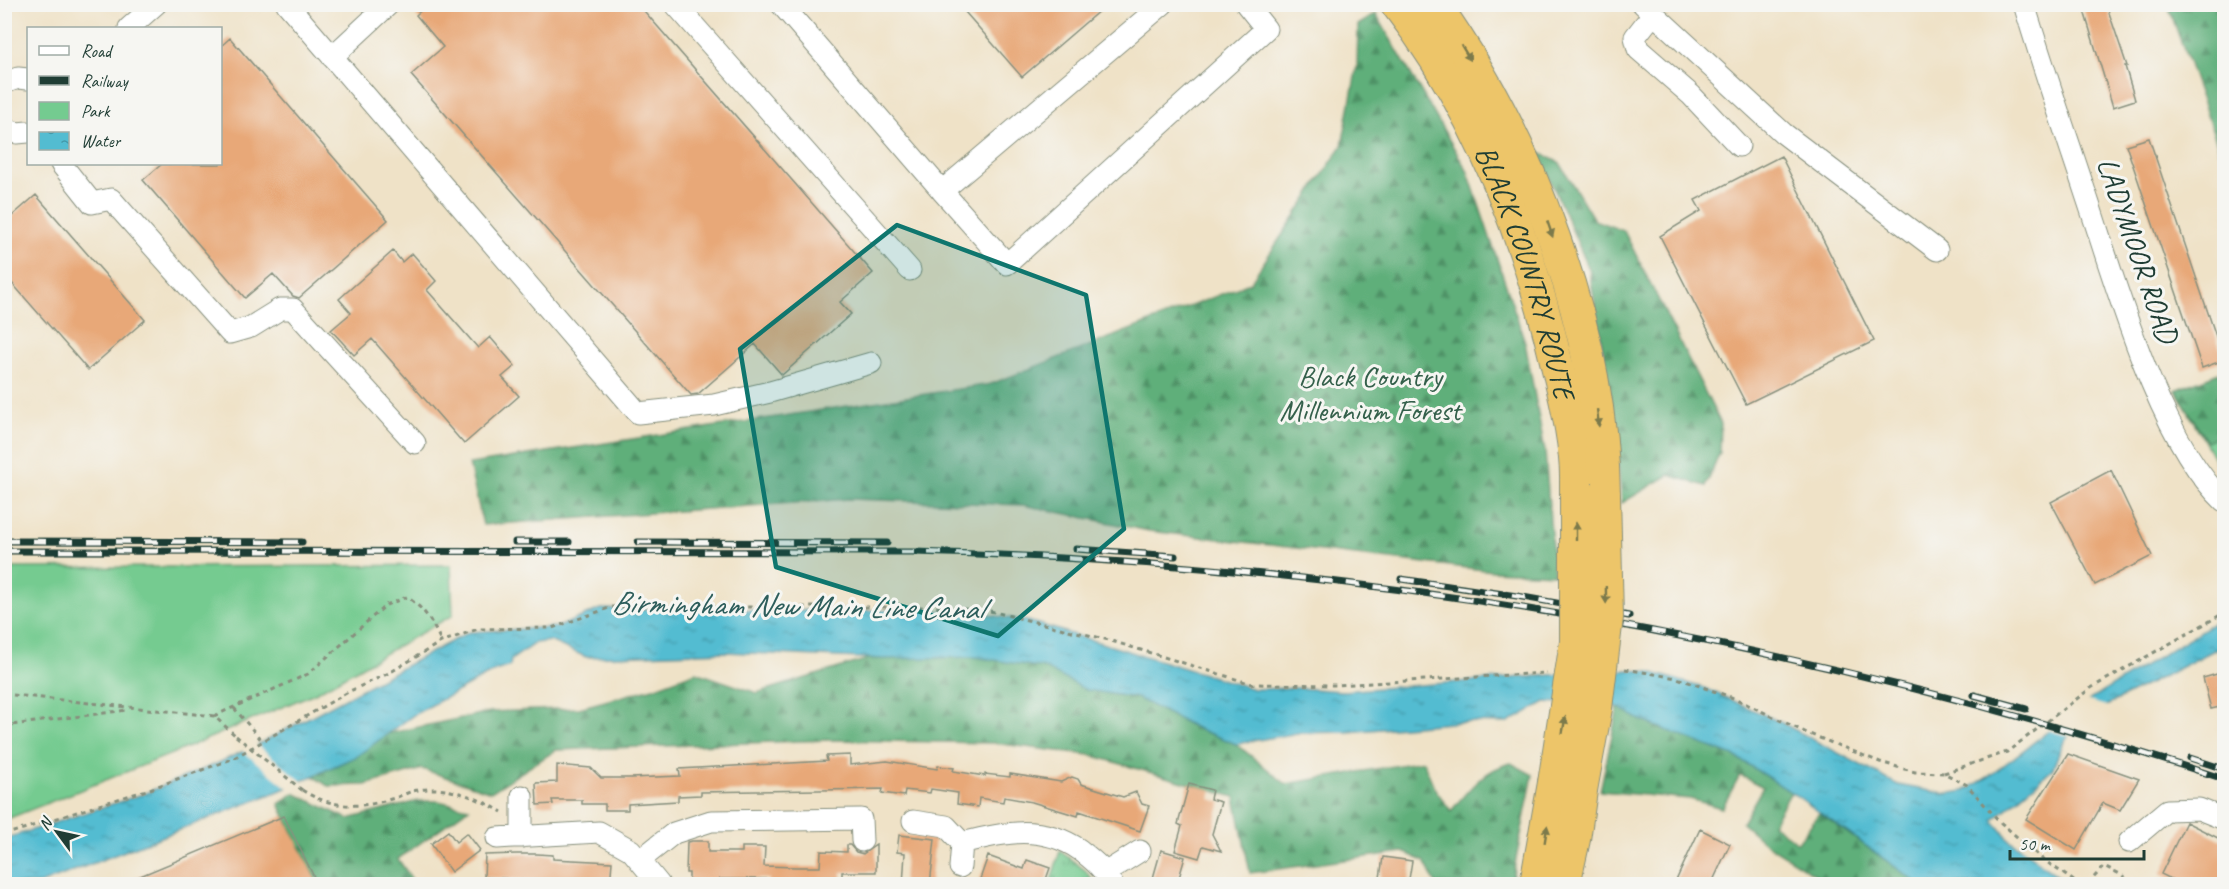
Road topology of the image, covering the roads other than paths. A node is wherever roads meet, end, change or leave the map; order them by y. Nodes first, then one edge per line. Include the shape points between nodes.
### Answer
1 (156, 4) edge
2 (287, 4) edge
3 (389, 4) edge
4 (675, 4) edge
5 (782, 4) edge
6 (1162, 4) edge
7 (1246, 4) edge
8 (1397, 4) edge
9 (2024, 4) edge
10 (1437, 6) edge
11 (1648, 9) edge
12 (130, 27) edge
13 (332, 57) junction
14 (27, 79) edge
15 (4, 83) edge
16 (1739, 146) dead end
17 (62, 165) edge
18 (942, 191) junction
19 (1937, 250) dead end
20 (910, 270) dead end
21 (871, 363) dead end
22 (415, 443) dead end
23 (2224, 501) edge
24 (1567, 786) junction
25 (522, 796) dead end
26 (2224, 819) edge
27 (913, 821) dead end
28 (522, 831) junction
29 (497, 838) dead end
30 (862, 841) dead end
31 (2129, 842) dead end
32 (962, 843) junction
33 (1140, 852) dead end
34 (640, 860) junction
35 (960, 867) dead end
36 (1108, 879) edge
37 (659, 885) edge
38 (1536, 885) edge
39 (1564, 885) edge

1 - 12 street
2 - 13 street
3 - 13 street
4 - 20 street
5 - 18 street
6 - 18 street
7 - 18 street via 1266,29 1007,264
24 -> 8 highway, BLACK COUNTRY ROUTE, bridge via 1576,642 1576,482 1565,396 1534,273 1511,207 1448,82
9 - 23 street, LADYMOOR ROAD via 2146,365 2176,432 2198,469
10 -> 24 highway, BLACK COUNTRY ROUTE, bridge via 1491,95 1538,197 1572,296 1597,407 1607,617 1596,708
11 - 16 street via 1635,37 1638,49 1691,95
11 - 19 street via 1783,133
13 - 21 street via 638,412 714,405
14 - 15 street
17 - 22 street via 92,202 111,199 230,333 251,327 280,309 293,309
38 -> 24 highway, BLACK COUNTRY ROUTE
24 - 39 highway, BLACK COUNTRY ROUTE
25 - 28 street
26 - 31 street via 2199,809 2167,810
27 - 32 street via 946,826
28 - 29 street
28 - 34 street via 599,832 620,841
30 - 34 street via 861,819 711,821 674,833
32 - 35 street
32 - 36 street via 1008,832 1040,833 1072,845
33 - 36 street
34 - 37 street

